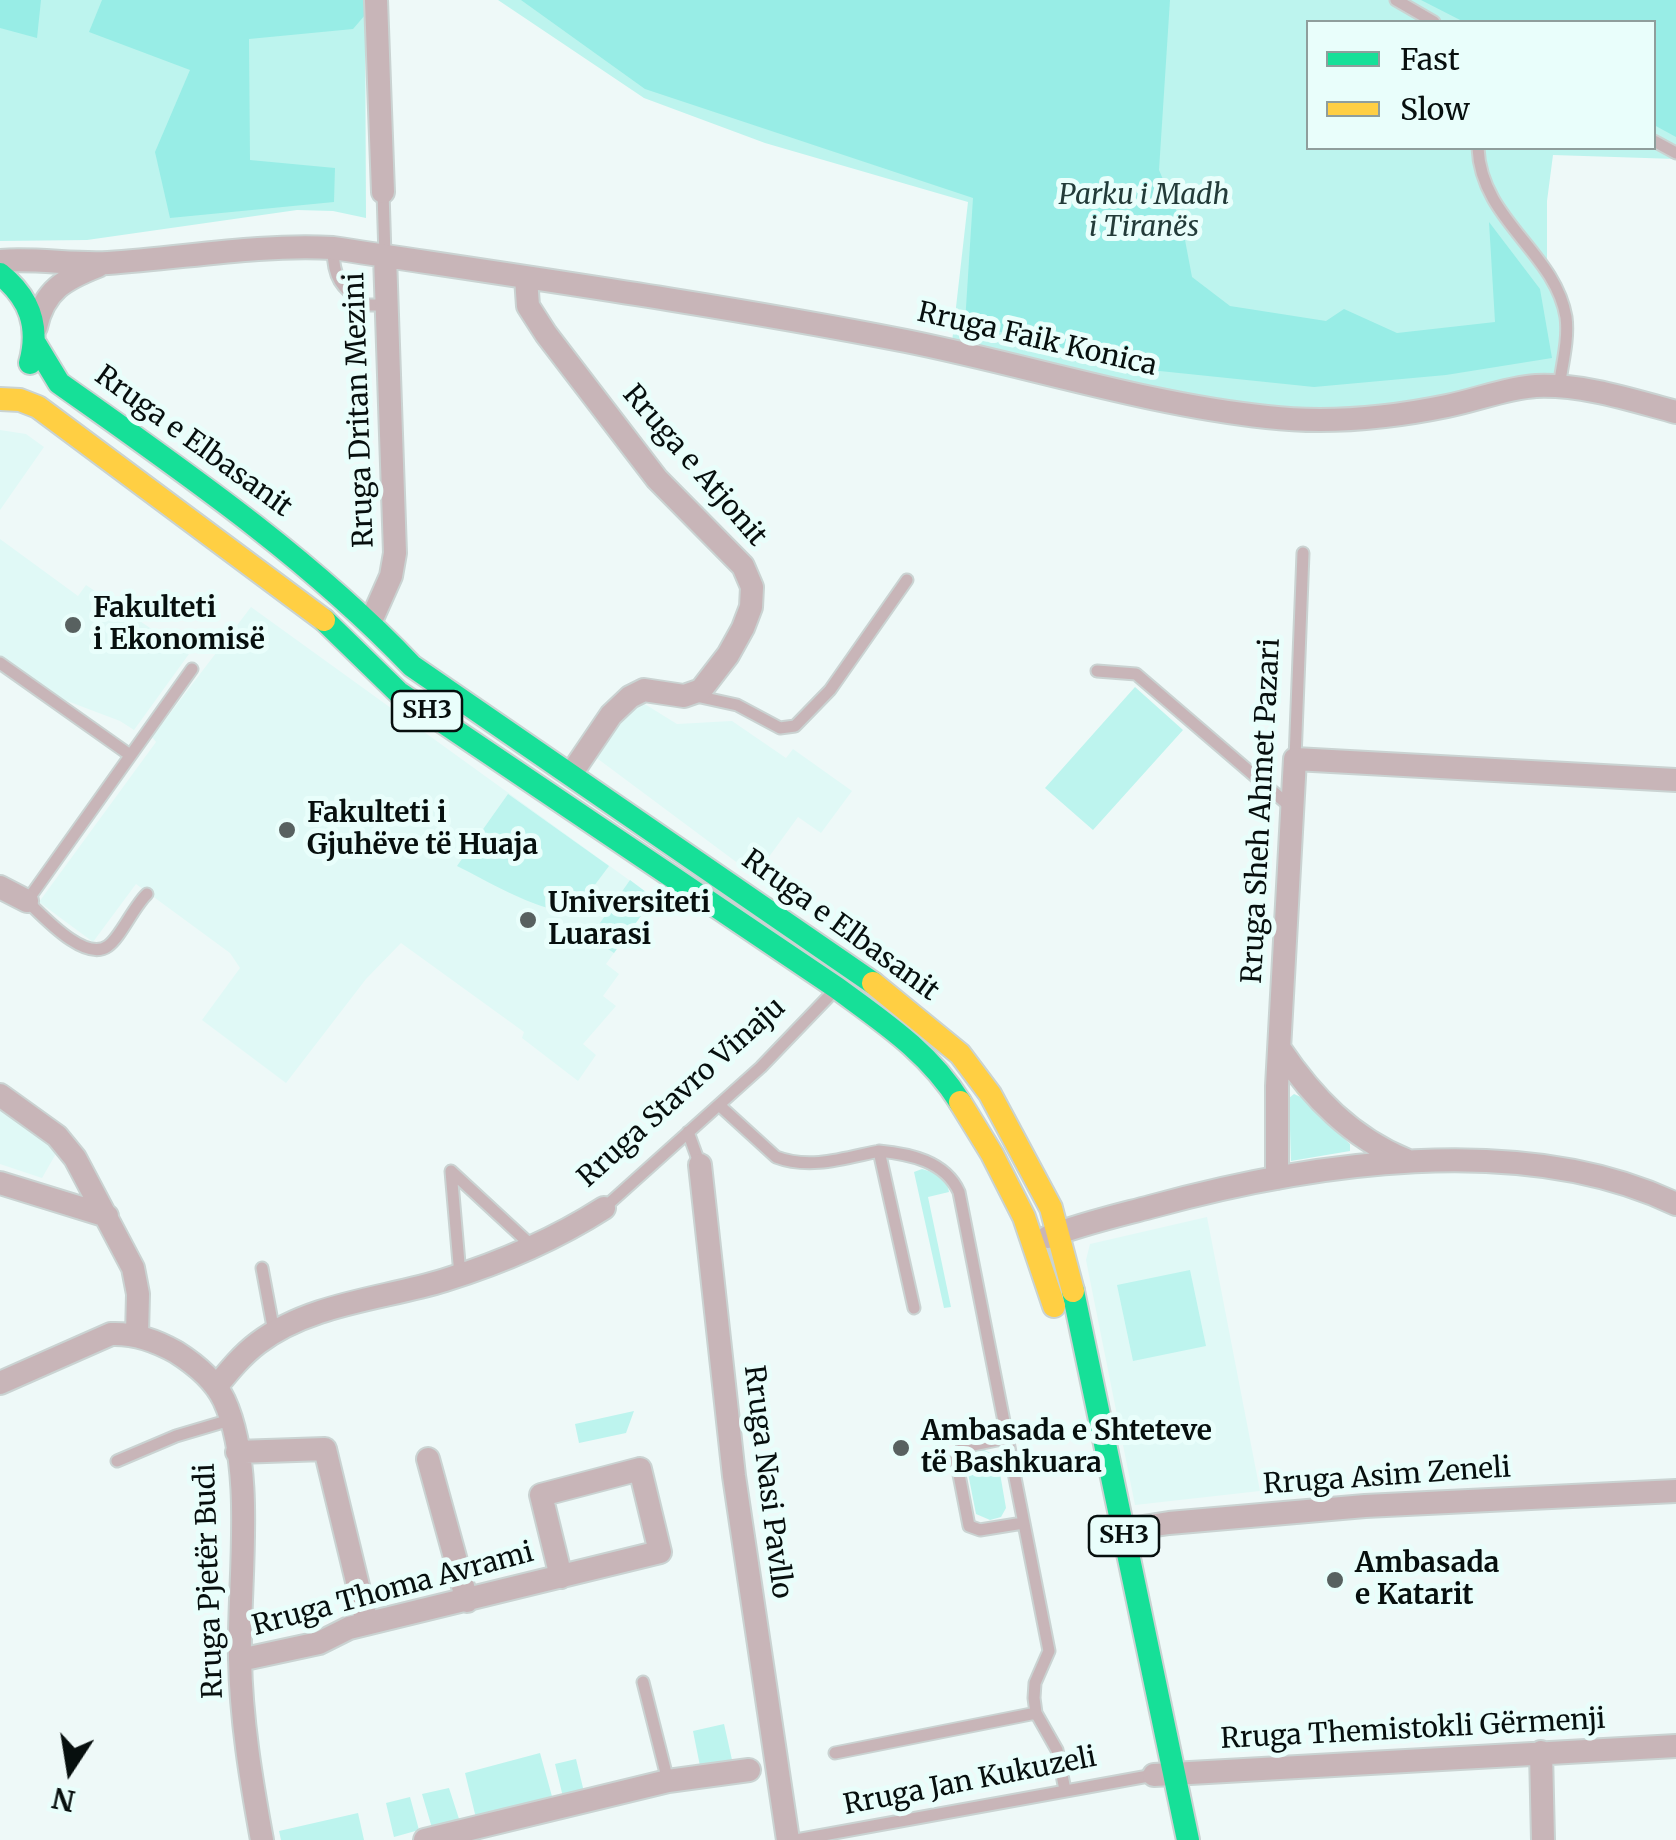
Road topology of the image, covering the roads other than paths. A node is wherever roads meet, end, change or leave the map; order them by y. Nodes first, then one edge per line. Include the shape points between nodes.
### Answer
1 (376, 0) edge
2 (1396, 0) edge
3 (1431, 20) edge
4 (1478, 150) edge
5 (384, 192) joint
6 (332, 248) junction
7 (385, 256) junction
8 (0, 260) edge
9 (106, 263) junction
10 (0, 274) edge
11 (526, 278) junction
12 (376, 305) junction
13 (36, 336) junction
14 (1559, 386) junction
15 (0, 398) edge
16 (1676, 412) edge
17 (1302, 554) dead end
18 (907, 580) dead end
19 (371, 621) junction
20 (0, 663) edge
21 (192, 669) dead end
22 (1098, 671) dead end
23 (692, 696) junction
24 (130, 755) junction
25 (1295, 760) junction
26 (571, 774) junction
27 (1676, 780) edge
28 (1292, 808) junction
29 (0, 887) edge
30 (147, 894) dead end
31 (26, 901) junction
32 (851, 967) junction
33 (837, 988) junction
34 (1280, 1049) junction
35 (0, 1096) edge
36 (719, 1105) junction
37 (688, 1132) junction
38 (878, 1151) junction
39 (1415, 1163) junction
40 (700, 1165) joint
41 (1277, 1178) junction
42 (0, 1183) edge
43 (1676, 1204) edge
44 (604, 1208) joint
45 (107, 1216) junction
46 (1060, 1232) junction
47 (1035, 1242) junction
48 (535, 1249) junction
49 (262, 1268) dead end
50 (460, 1275) junction
51 (914, 1308) dead end
52 (274, 1332) junction
53 (137, 1335) junction
54 (0, 1383) edge
55 (216, 1387) junction
56 (230, 1420) junction
57 (1007, 1438) junction
58 (237, 1452) junction
59 (428, 1459) dead end
60 (116, 1461) dead end
61 (1676, 1491) edge
62 (1024, 1523) junction
63 (1113, 1531) junction
64 (561, 1577) junction
65 (467, 1600) junction
66 (368, 1623) junction
67 (240, 1660) junction
68 (642, 1682) dead end
69 (1036, 1713) junction
70 (1676, 1746) edge
71 (1542, 1752) junction
72 (836, 1753) dead end
73 (748, 1770) dead end
74 (1163, 1774) junction
75 (668, 1781) junction
76 (1066, 1790) junction
77 (262, 1840) edge
78 (425, 1840) edge
79 (788, 1840) edge
80 (796, 1840) edge
81 (1168, 1840) edge
82 (1188, 1840) edge
83 (1544, 1840) edge

1 - 5 street
2 - 3 lane
4 - 14 lane via 1486,190 1562,306
5 - 7 lane, Rruga Dritan Mezini
6 - 7 street, Rruga Faik Konica
6 - 9 street, Rruga Faik Konica via 238,248
6 - 12 lane via 333,273
7 - 11 street, Rruga Faik Konica
7 - 12 street, Rruga Dritan Mezini
8 - 9 street
9 - 13 street via 60,283 40,310
10 - 13 main road, SH3 via 24,296
11 - 14 street, Rruga Faik Konica via 886,338 1226,412 1320,420
11 - 23 street, Rruga e Atjonit via 532,314 590,393 664,487 750,579 743,628
12 - 19 street, Rruga Dritan Mezini via 395,553
13 - 15 main road, SH3 via 24,376
13 - 19 main road, Rruga e Elbasanit / SH3 via 46,366 60,382 299,555
14 - 16 street, Rruga Faik Konica
15 - 33 main road, Rruga e Elbasanit / SH3 via 38,407 328,623 398,692
17 - 25 lane, Rruga Sheh Ahmet Pazari
18 - 23 lane via 830,690 795,726 780,728 737,706
19 - 26 main road, Rruga e Elbasanit / SH3 via 412,666
20 - 24 lane
21 - 24 lane
22 - 28 lane via 1136,674
23 - 26 street via 644,690 630,696
24 - 31 lane
25 - 27 street
25 - 28 street, Rruga Sheh Ahmet Pazari
26 - 32 main road, Rruga e Elbasanit / SH3
28 - 34 street, Rruga Sheh Ahmet Pazari
29 - 31 street
30 - 31 lane via 110,944 98,949 63,934
32 - 33 lane, Rruga Stavro Vinaju
32 - 46 main road, Rruga e Elbasanit / SH3 via 960,1054 1015,1136
33 - 36 lane, Rruga Stavro Vinaju
33 - 47 main road, Rruga e Elbasanit / SH3 via 942,1073
34 - 39 street via 1335,1117 1378,1148
34 - 41 street, Rruga Sheh Ahmet Pazari
35 - 45 street via 67,1146
36 - 37 lane, Rruga Stavro Vinaju
36 - 38 lane via 788,1161
37 - 40 lane, Rruga Nasi Pavllo
37 - 44 lane, Rruga Stavro Vinaju
38 - 51 lane
38 - 57 lane via 908,1154 952,1177 959,1192
39 - 41 street
39 - 43 street via 1567,1169
40 - 79 street, Rruga Nasi Pavllo via 734,1476
41 - 46 street
42 - 45 street
44 - 48 street, Rruga Stavro Vinaju
45 - 53 street via 133,1268
46 - 47 street
46 - 63 main road, Rruga e Elbasanit / SH3
47 - 63 main road, Rruga e Elbasanit / SH3
48 - 50 street, Rruga Stavro Vinaju
48 - 50 lane via 451,1171
49 - 52 lane
50 - 52 street, Rruga Stavro Vinaju
52 - 55 street, Rruga Stavro Vinaju
53 - 54 street via 111,1334
53 - 55 street, Rruga Pjetër Budi via 190,1360
55 - 56 street, Rruga Pjetër Budi
56 - 58 street, Rruga Pjetër Budi
56 - 60 lane
57 - 62 lane
57 - 62 lane via 958,1452 970,1526
58 - 66 street via 324,1449
58 - 67 street, Rruga Pjetër Budi
59 - 65 street
61 - 63 street, Rruga Asim Zeneli via 1382,1505
62 - 69 lane via 1050,1651 1036,1683
63 - 74 main road, Rruga e Elbasanit / SH3
64 - 64 street, Rruga Thoma Avrami via 660,1552 640,1470 541,1495
64 - 65 street, Rruga Thoma Avrami
65 - 66 street, Rruga Thoma Avrami
66 - 67 street, Rruga Thoma Avrami via 318,1643
67 - 77 street, Rruga Pjetër Budi
68 - 75 lane
69 - 72 lane
69 - 76 lane via 1057,1750
70 - 71 street, Rruga Themistokli Gërmenji
71 - 74 street, Rruga Themistokli Gërmenji
71 - 83 street
73 - 75 street
74 - 76 lane, Rruga Jan Kukuzeli
74 - 81 main road, Rruga e Elbasanit / SH3
74 - 82 main road, Rruga e Elbasanit / SH3
75 - 78 street
76 - 80 lane, Rruga Jan Kukuzeli

